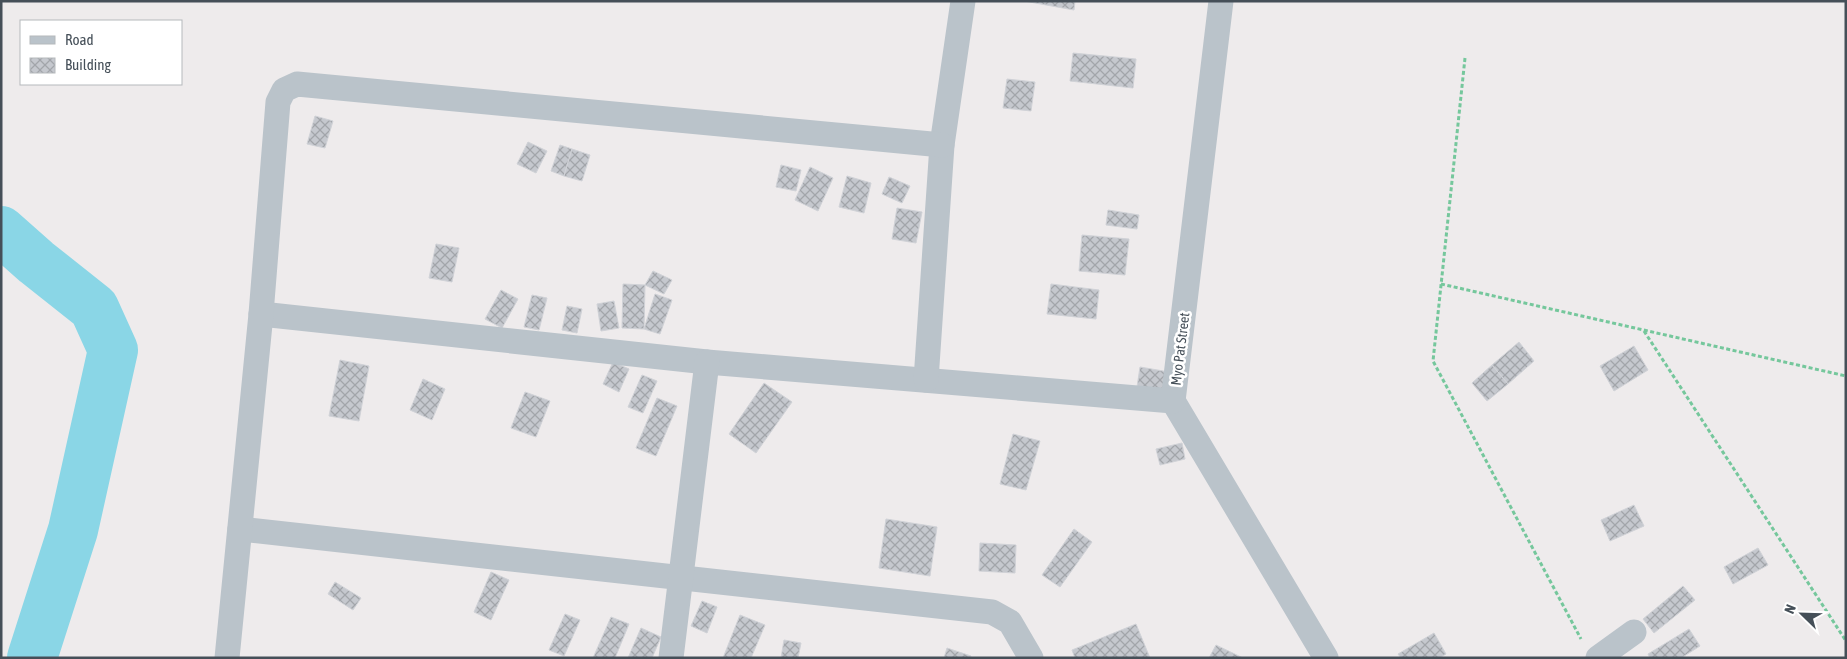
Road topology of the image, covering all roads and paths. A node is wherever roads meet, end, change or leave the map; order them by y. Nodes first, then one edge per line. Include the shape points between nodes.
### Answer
1 (963, 1) edge
2 (1221, 1) edge
3 (1465, 58) dead end
4 (942, 145) junction
5 (1441, 284) junction
6 (262, 314) junction
7 (1644, 330) junction
8 (707, 362) junction
9 (1846, 376) edge
10 (926, 380) junction
11 (1174, 401) junction
12 (240, 529) junction
13 (680, 578) junction
14 (1634, 632) dead end
15 (1846, 641) edge
16 (1590, 649) edge
17 (227, 658) edge
18 (671, 658) edge
19 (1032, 658) edge
20 (1326, 658) edge

1 - 4 street
2 - 11 street, Myo Pat Street
3 - 5 path
4 - 6 street via 297,84 284,90 278,102
4 - 10 street
5 - 7 path
5 - 16 path via 1433,361
6 - 8 street
6 - 12 street
7 - 9 path
7 - 15 path
8 - 10 street
8 - 13 street
10 - 11 street
11 - 20 street, Myo Pat Street
12 - 13 street
12 - 17 street
13 - 18 street
13 - 19 street via 992,612 1010,622
14 - 16 street

